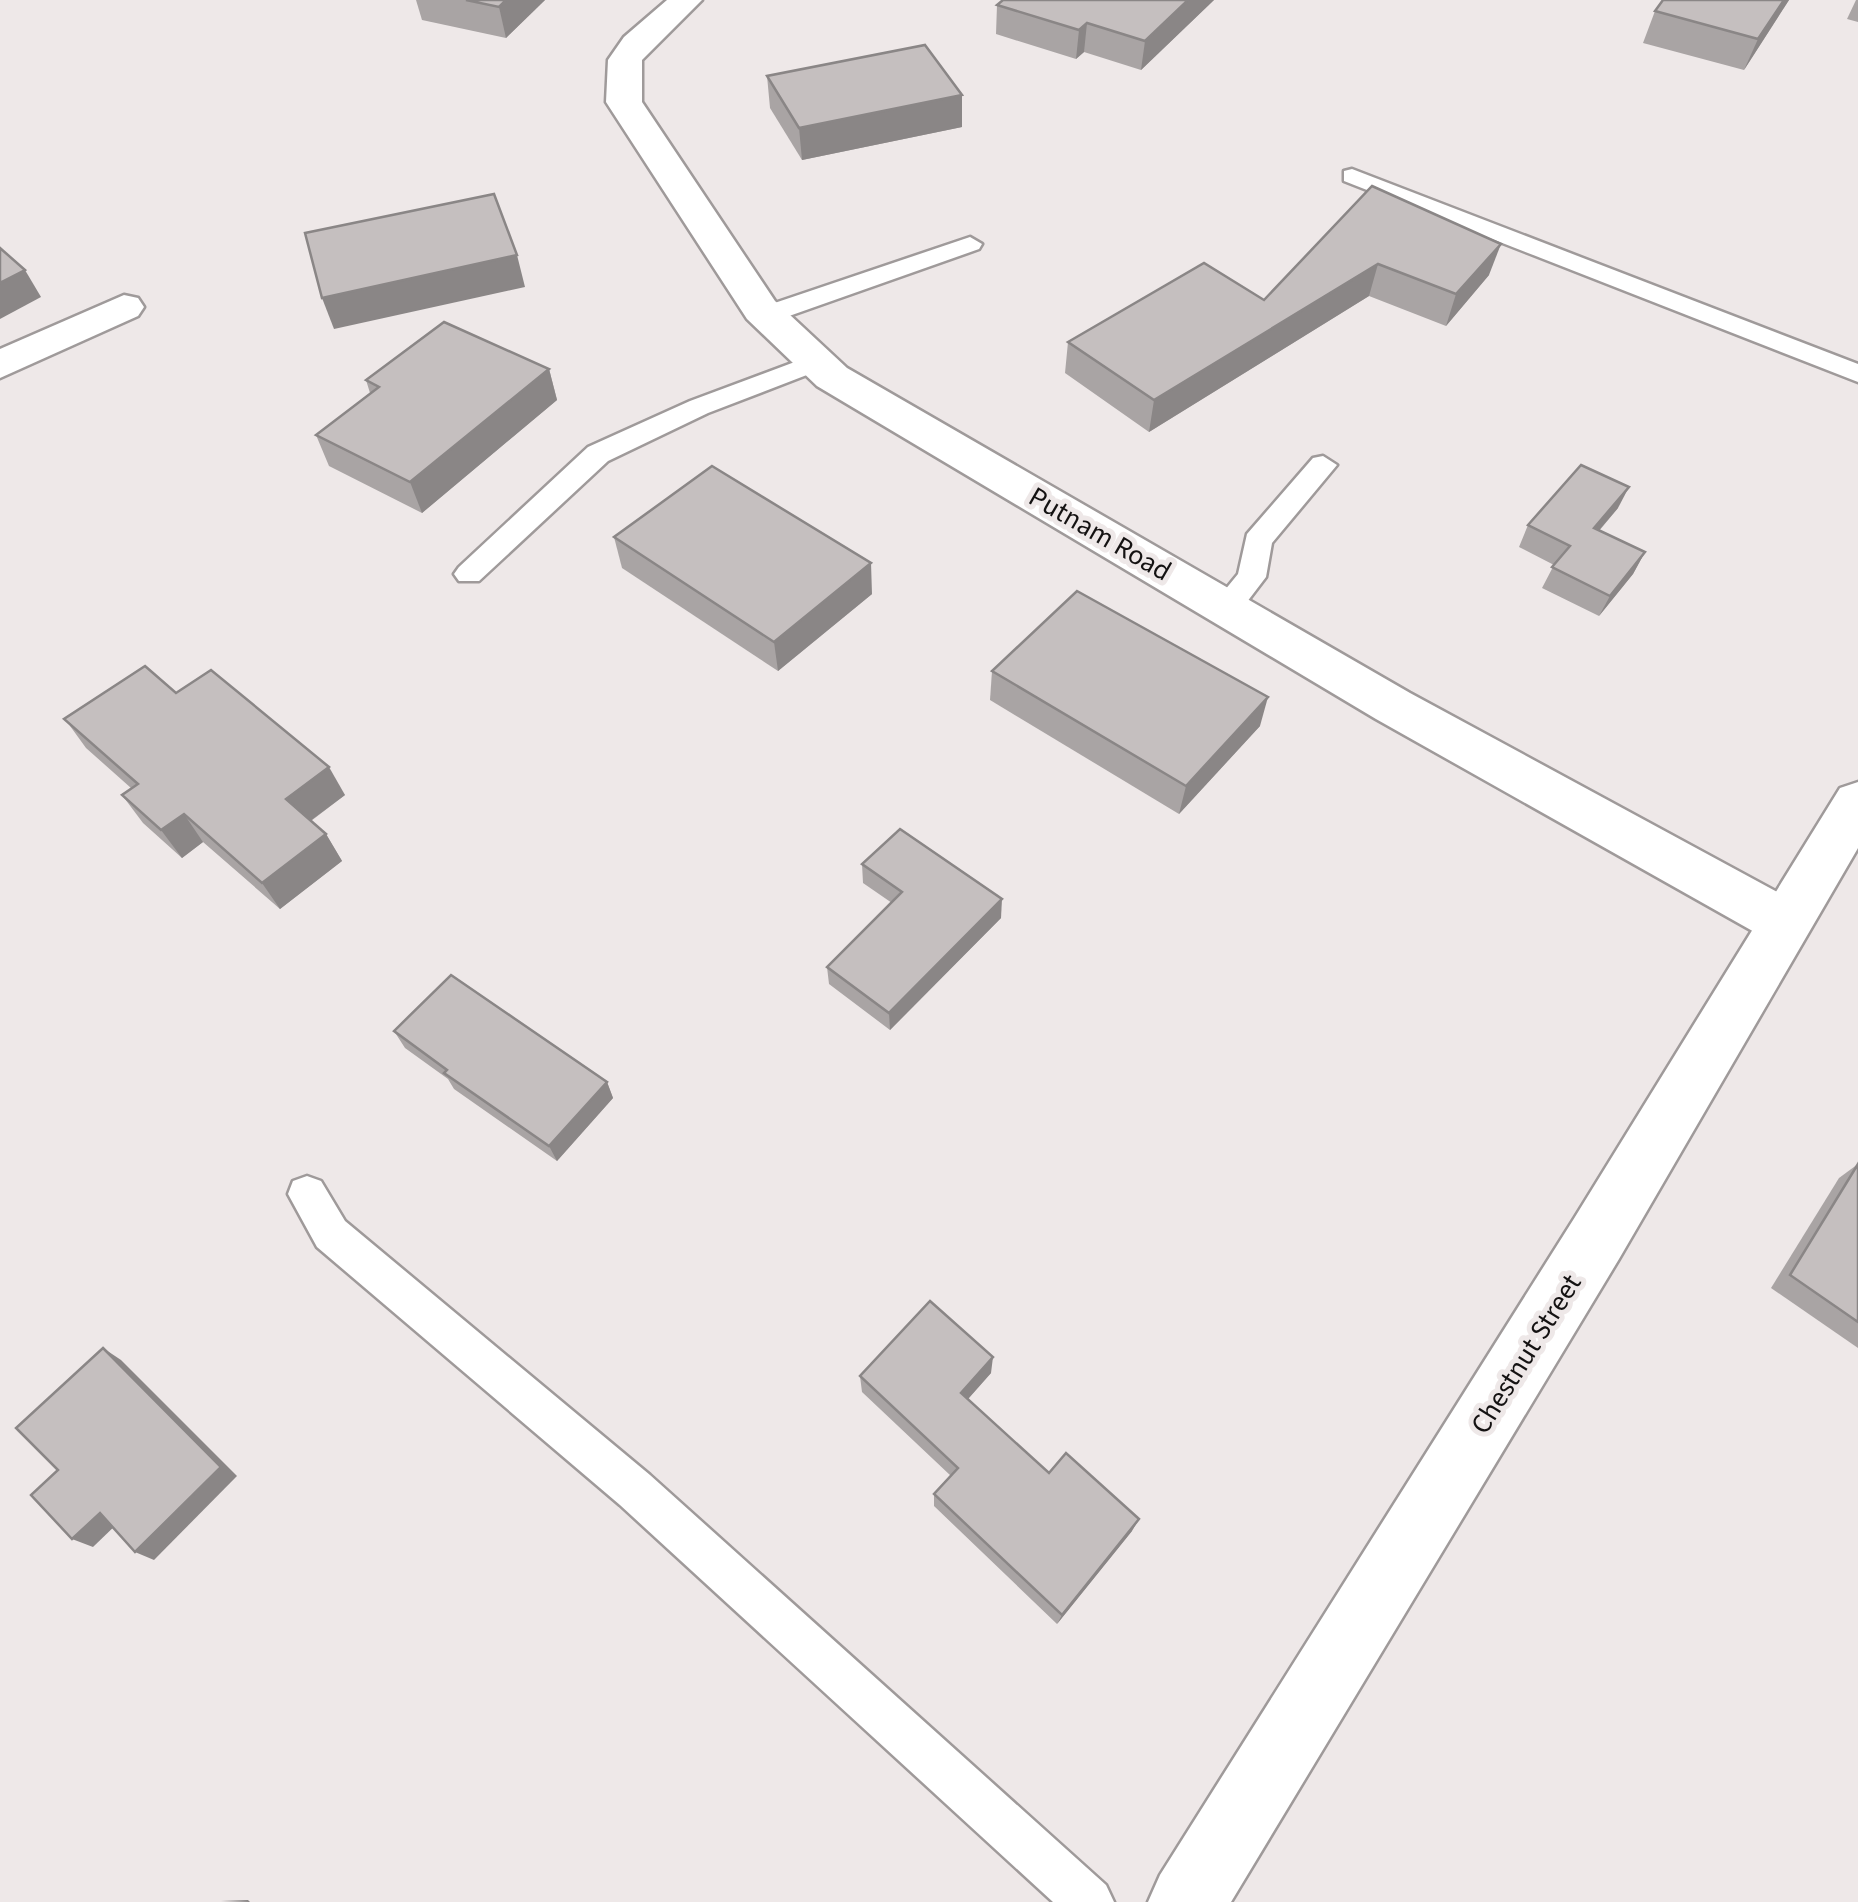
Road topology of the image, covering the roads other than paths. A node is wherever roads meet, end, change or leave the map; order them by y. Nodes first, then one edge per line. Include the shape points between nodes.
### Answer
1 (686, 0) edge
2 (1352, 176) dead end
3 (970, 244) dead end
4 (124, 308) dead end
5 (766, 315) junction
6 (816, 362) junction
7 (0, 365) edge
8 (1858, 374) edge
9 (1323, 465) dead end
10 (469, 574) dead end
11 (1226, 607) junction
12 (1858, 802) edge
13 (1784, 922) junction
14 (307, 1194) dead end
15 (1088, 1902) edge
16 (1187, 1902) edge

1 - 5 street, Putnam Road via 626,60 624,102
2 - 8 lane
3 - 5 lane
4 - 7 street
5 - 6 street, Putnam Road
6 - 10 lane via 598,454
6 - 11 street, Putnam Road via 832,378
9 - 11 lane via 1257,541 1259,566
11 - 13 street, Putnam Road
12 - 13 street, Chestnut Street
13 - 16 street, Chestnut Street
14 - 15 lane via 330,1234 635,1490

